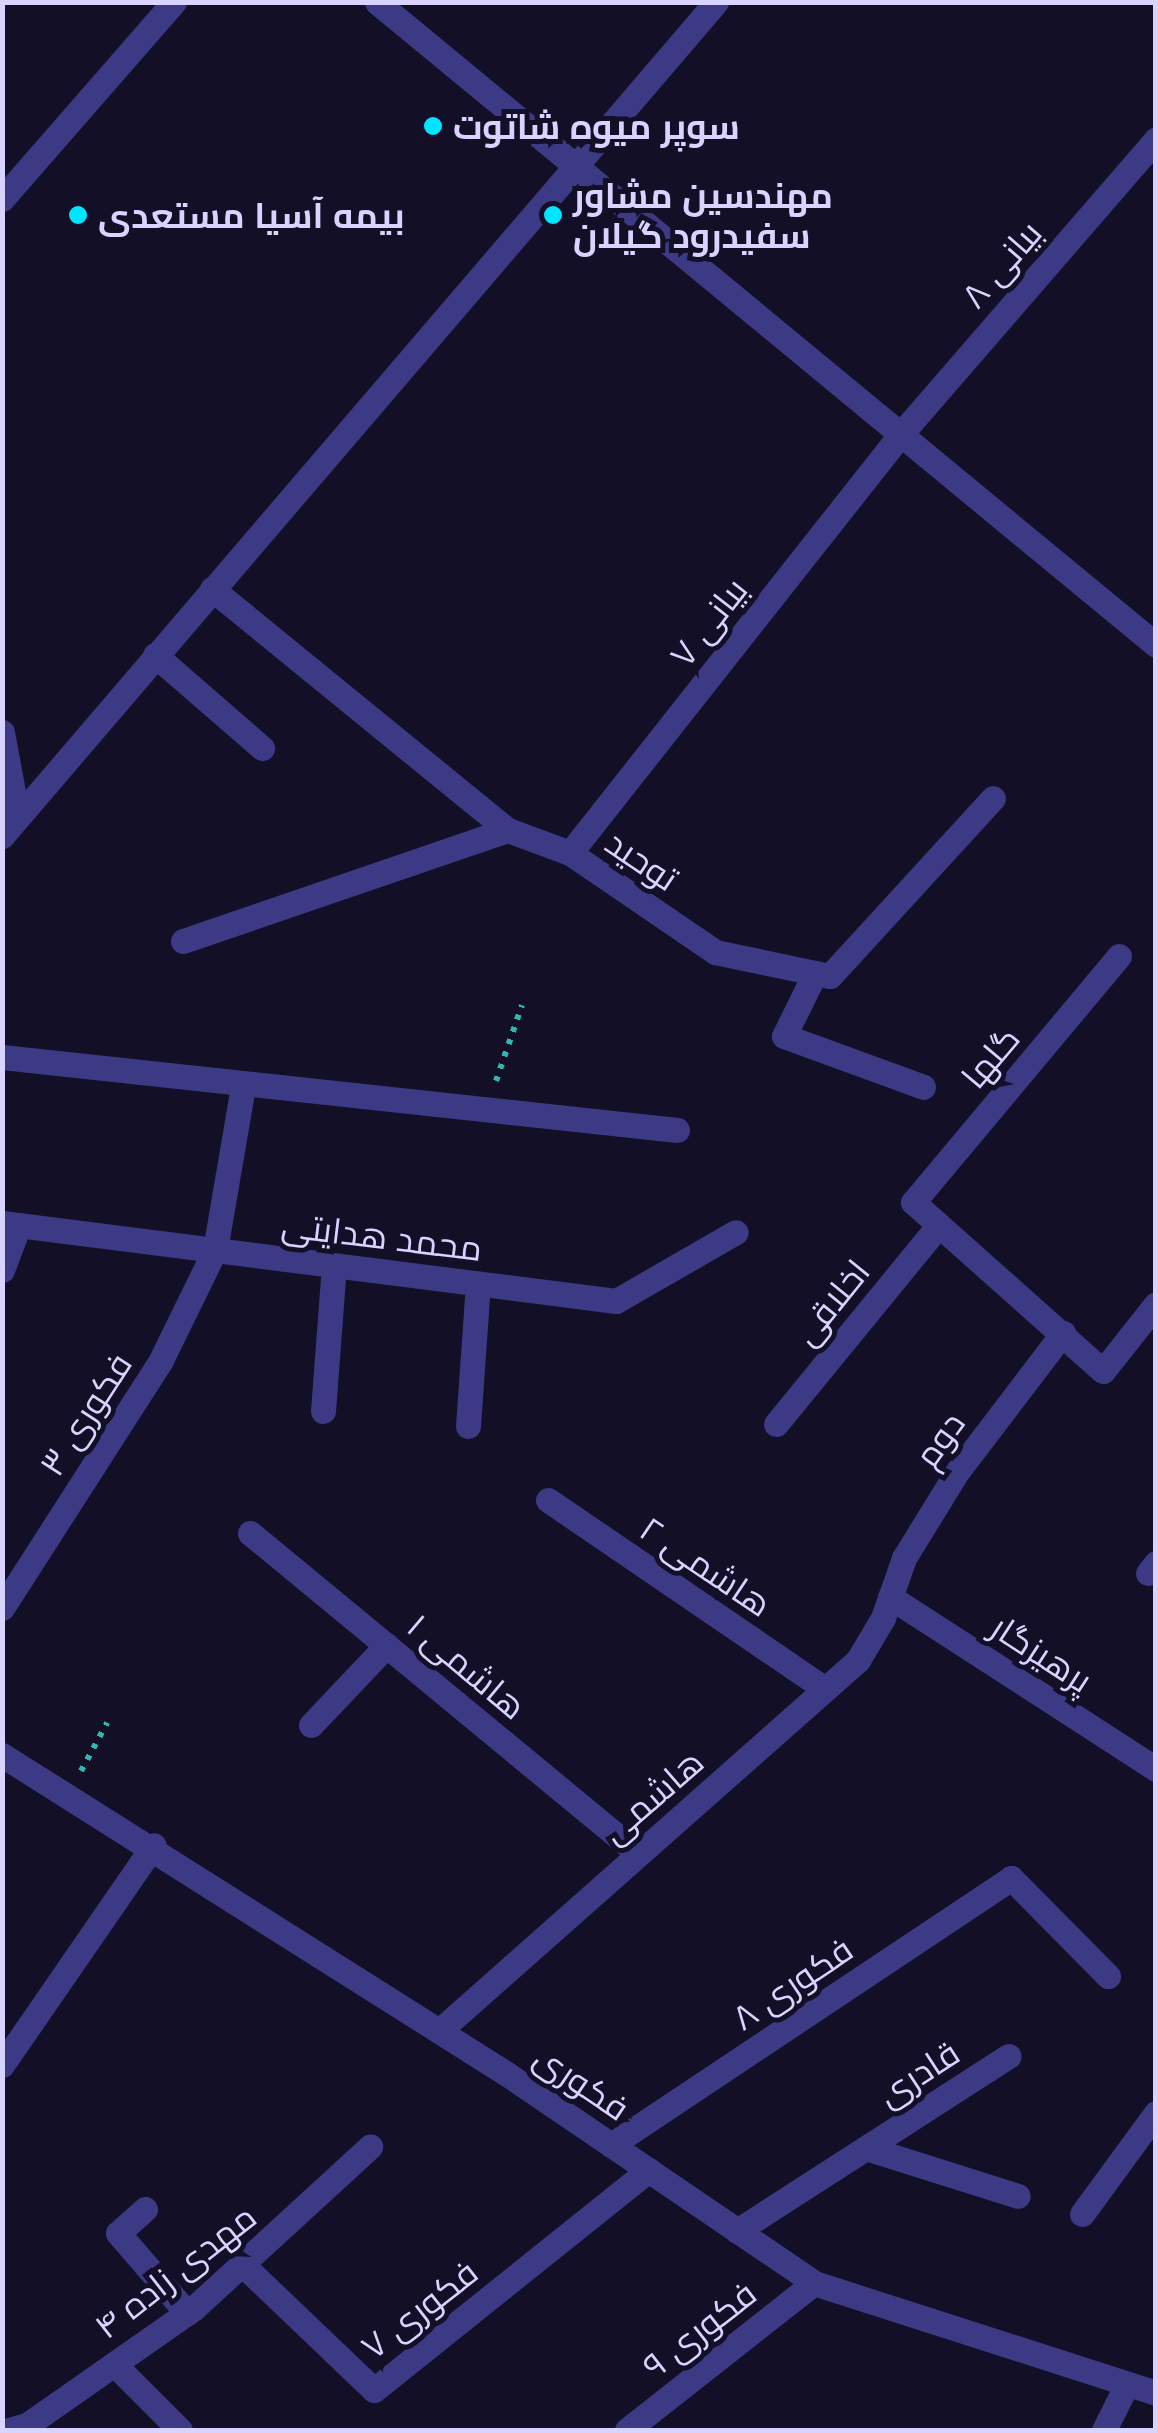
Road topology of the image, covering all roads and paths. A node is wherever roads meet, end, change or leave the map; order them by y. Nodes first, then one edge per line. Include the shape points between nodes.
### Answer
1 (174, 2) edge
2 (377, 2) edge
3 (716, 2) edge
4 (1156, 139) edge
5 (577, 168) junction
6 (2, 198) edge
7 (900, 434) junction
8 (212, 589) junction
9 (1156, 645) edge
10 (155, 655) junction
11 (2, 732) edge
12 (262, 748) dead end
13 (993, 798) dead end
14 (10, 825) edge
15 (508, 830) junction
16 (570, 853) junction
17 (184, 940) dead end
18 (1119, 956) dead end
19 (815, 974) junction
20 (522, 1006) dead end
21 (2, 1057) edge
22 (923, 1087) dead end
23 (243, 1088) junction
24 (486, 1111) junction
25 (677, 1130) dead end
26 (11, 1224) edge
27 (939, 1225) junction
28 (736, 1232) dead end
29 (214, 1250) junction
30 (334, 1265) junction
31 (2, 1270) edge
32 (478, 1284) junction
33 (1155, 1308) edge
34 (1063, 1333) junction
35 (323, 1411) dead end
36 (776, 1424) dead end
37 (468, 1426) dead end
38 (548, 1500) dead end
39 (250, 1533) dead end
40 (890, 1597) junction
41 (2, 1608) edge
42 (387, 1645) junction
43 (825, 1689) junction
44 (107, 1722) dead end
45 (311, 1726) dead end
46 (2, 1754) edge
47 (1156, 1769) edge
48 (69, 1794) junction
49 (154, 1845) junction
50 (639, 1854) junction
51 (1108, 1976) dead end
52 (439, 2031) junction
53 (1008, 2056) dead end
54 (2, 2065) edge
55 (1156, 2114) edge
56 (612, 2145) junction
57 (370, 2147) dead end
58 (866, 2148) junction
59 (649, 2170) junction
60 (1018, 2196) dead end
61 (145, 2209) dead end
62 (1082, 2214) dead end
63 (737, 2231) junction
64 (243, 2265) junction
65 (814, 2283) junction
66 (187, 2313) junction
67 (114, 2364) junction
68 (1126, 2386) junction
69 (1156, 2392) edge
70 (10, 2430) edge
71 (180, 2430) edge
72 (627, 2430) edge
73 (1104, 2430) edge

1 - 6 street
2 - 5 street
3 - 5 street
4 - 7 street, بیانی ۸
5 - 7 street
5 - 8 street
7 - 9 street
7 - 16 street, بیانی ۷
8 - 10 street
8 - 15 street, توحید
10 - 12 street
10 - 14 street
11 - 14 street
13 - 19 street via 830,976
15 - 16 street, توحید
15 - 17 street
16 - 19 street, توحید via 715,952
18 - 27 street, گلها via 914,1202
19 - 22 street via 784,1036
20 - 24 path
21 - 23 street
23 - 24 street
23 - 29 street, فکوری ۳
24 - 25 street
26 - 29 street, محمد هدایتی
26 - 31 street
27 - 34 street
27 - 36 street, اخلاقی
28 - 32 street, محمد هدایتی via 616,1302
29 - 30 street, محمد هدایتی
29 - 41 street, فکوری ۳ via 161,1360
30 - 32 street, محمد هدایتی
30 - 35 street
32 - 37 street
33 - 34 street via 1103,1371
34 - 40 street, دوم via 956,1472 904,1558
38 - 43 street, هاشمی ۲
39 - 42 street, هاشمی ۱
40 - 43 street, هاشمی via 858,1660
40 - 47 street, پرهیزگار
42 - 45 street
42 - 50 street, هاشمی ۱
43 - 50 street, هاشمی
44 - 48 path
46 - 48 street, فکوری
48 - 49 street, فکوری
49 - 52 street, فکوری
49 - 54 street
50 - 52 street, هاشمی
51 - 56 street, فکوری ۸ via 1011,1878
52 - 56 street, فکوری
53 - 58 street, قادری
55 - 62 street
56 - 59 street, فکوری
57 - 64 street, مهدی زاده ۴
58 - 60 street, قادری
58 - 63 street, قادری
59 - 63 street, فکوری
59 - 64 street, فکوری ۷ via 374,2390
61 - 66 street via 118,2233
63 - 65 street, فکوری
64 - 66 street, مهدی زاده ۴
65 - 68 street, فکوری
65 - 72 street, فکوری ۹
66 - 67 street, مهدی زاده ۴
67 - 70 street, مهدی زاده ۴
67 - 71 street
68 - 69 street, فکوری
68 - 73 street

